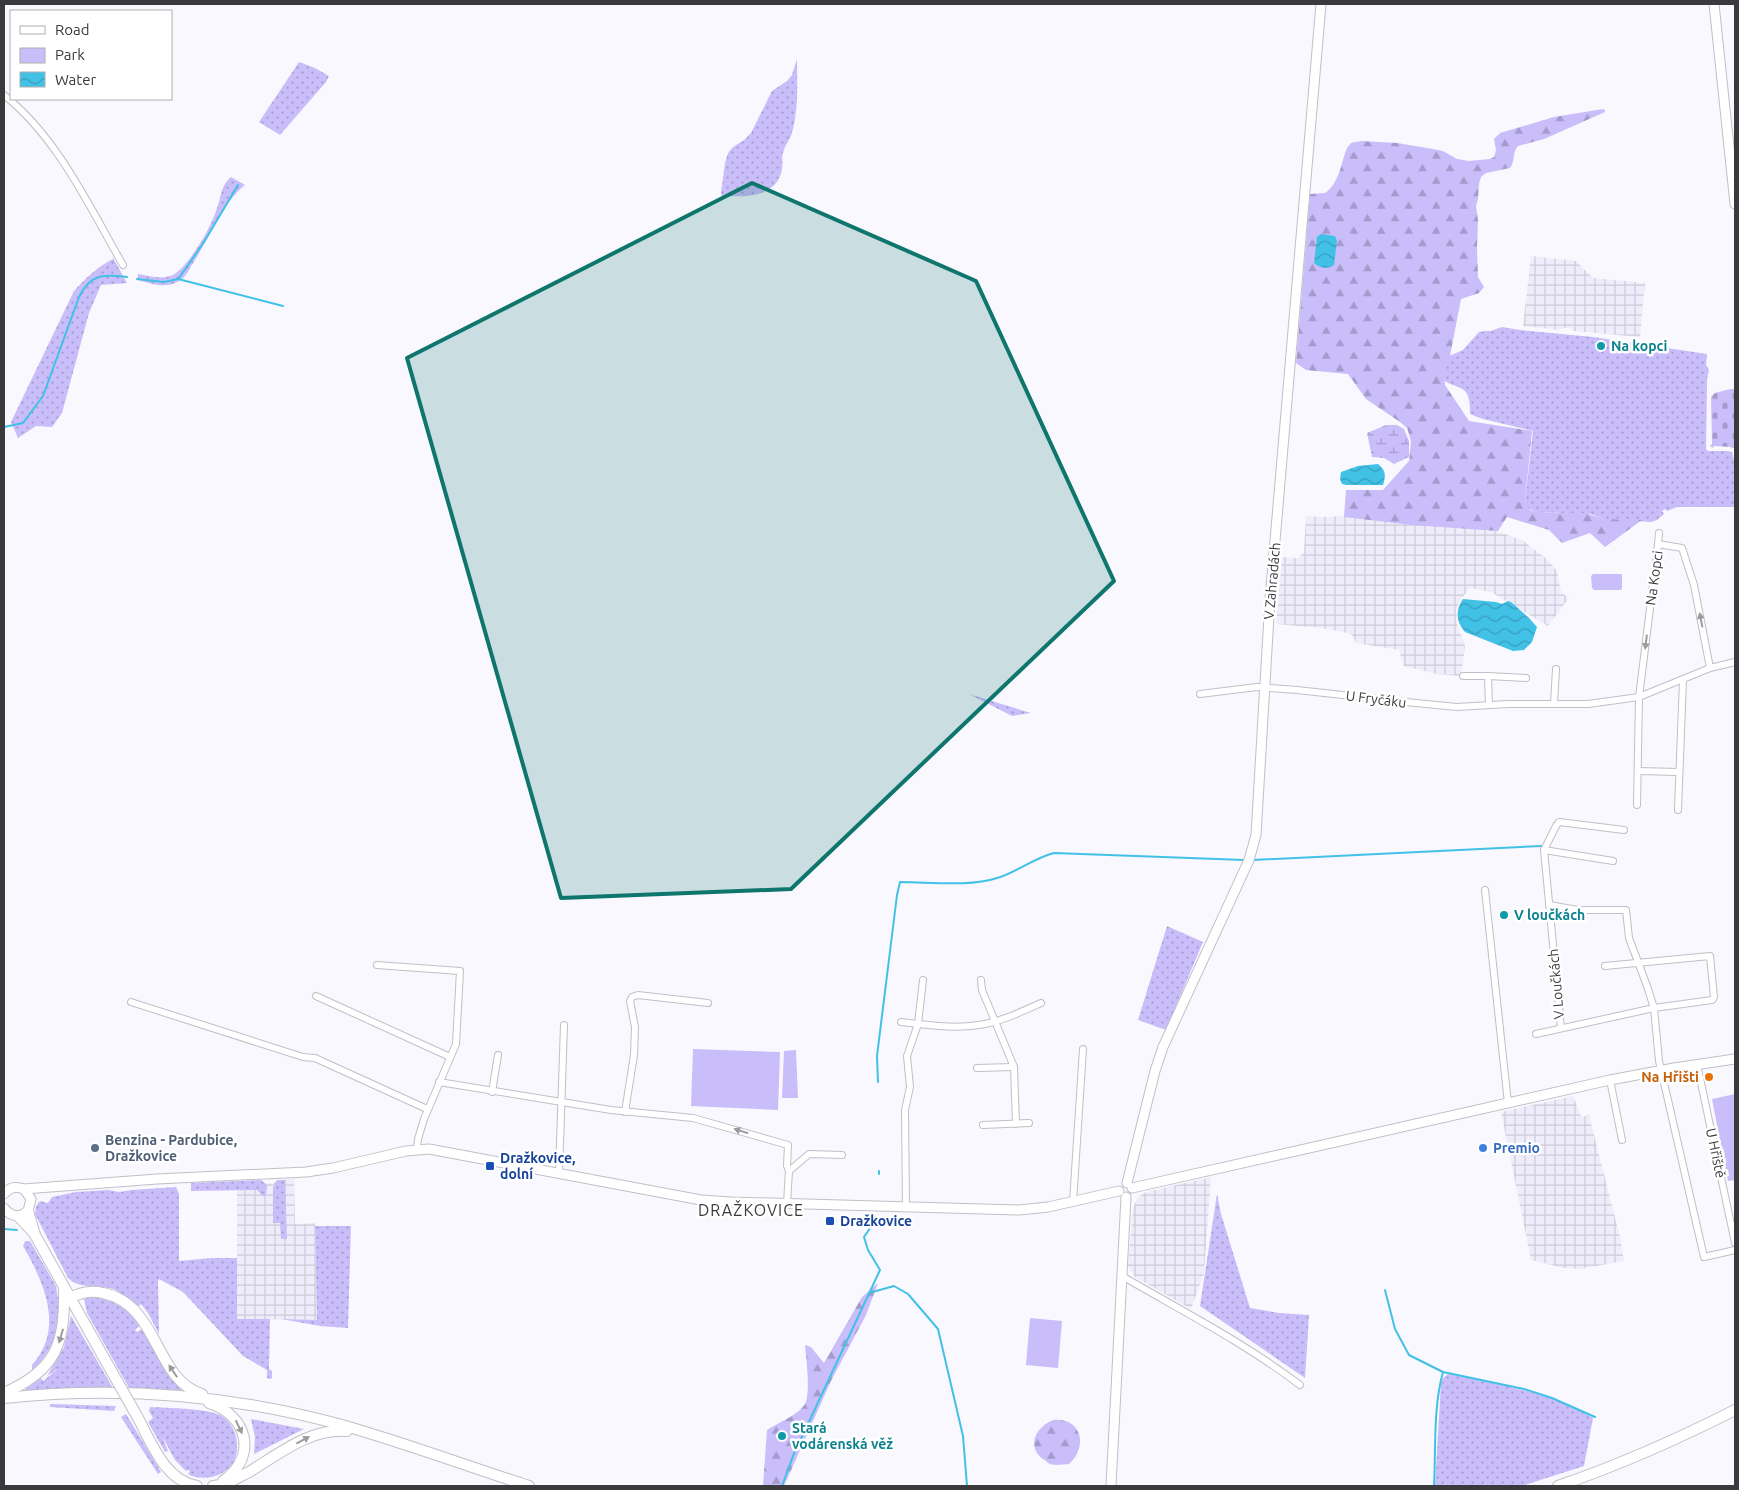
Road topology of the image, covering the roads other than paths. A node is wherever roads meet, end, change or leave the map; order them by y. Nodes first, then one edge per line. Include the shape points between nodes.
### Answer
1 (1321, 4) edge
2 (1714, 4) edge
3 (4, 95) edge
4 (1735, 204) edge
5 (123, 265) dead end
6 (1659, 533) dead end
7 (1658, 544) junction
8 (1735, 662) edge
9 (1710, 668) junction
10 (1556, 669) dead end
11 (1464, 676) dead end
12 (1488, 676) junction
13 (1526, 678) dead end
14 (1683, 680) junction
15 (1264, 688) junction
16 (1200, 694) dead end
17 (1639, 697) junction
18 (1554, 704) junction
19 (1488, 705) junction
20 (1638, 771) junction
21 (1679, 772) junction
22 (1637, 805) dead end
23 (1678, 810) dead end
24 (1624, 830) dead end
25 (1544, 850) junction
26 (1613, 861) dead end
27 (1485, 890) dead end
28 (1549, 905) junction
29 (1638, 963) junction
30 (376, 964) dead end
31 (1605, 966) dead end
32 (923, 980) dead end
33 (981, 980) dead end
34 (316, 996) dead end
35 (131, 1002) dead end
36 (708, 1003) dead end
37 (1041, 1003) dead end
38 (1654, 1008) junction
39 (995, 1021) junction
40 (901, 1022) dead end
41 (918, 1024) junction
42 (564, 1025) dead end
43 (1561, 1028) junction
44 (1536, 1034) dead end
45 (1083, 1048) dead end
46 (498, 1055) dead end
47 (450, 1057) junction
48 (1735, 1058) edge
49 (1697, 1064) junction
50 (1014, 1067) junction
51 (976, 1068) dead end
52 (1661, 1070) junction
53 (1610, 1080) junction
54 (439, 1082) junction
55 (492, 1092) junction
56 (562, 1104) junction
57 (1508, 1104) junction
58 (427, 1109) junction
59 (625, 1112) junction
60 (1016, 1124) junction
61 (1028, 1124) dead end
62 (983, 1125) dead end
63 (1622, 1140) dead end
64 (417, 1150) junction
65 (842, 1155) dead end
66 (790, 1171) junction
67 (559, 1173) junction
68 (1130, 1186) junction
69 (49, 1187) junction
70 (24, 1189) junction
71 (4, 1194) edge
72 (1122, 1194) junction
73 (31, 1199) junction
74 (1073, 1202) junction
75 (787, 1203) junction
76 (906, 1207) junction
77 (4, 1208) edge
78 (28, 1210) junction
79 (18, 1216) junction
80 (35, 1235) junction
81 (1735, 1243) edge
82 (1735, 1250) edge
83 (1122, 1276) junction
84 (64, 1288) junction
85 (70, 1298) junction
86 (1300, 1385) dead end
87 (4, 1393) edge
88 (184, 1396) junction
89 (4, 1398) edge
90 (229, 1402) junction
91 (1735, 1410) edge
92 (372, 1434) junction
93 (197, 1486) edge
94 (208, 1486) edge
95 (214, 1486) edge
96 (529, 1486) edge
97 (1111, 1486) edge
98 (1558, 1486) edge

1 - 15 main road, V Zahradách
2 - 4 main road
3 - 5 street via 32,120 58,154
6 - 7 street
9 -> 7 street, Na Kopci via 1694,585 1682,548
7 -> 17 street, Na Kopci
8 - 9 street
9 - 14 street
10 - 18 street
11 - 12 street
12 - 13 street
12 - 19 street
14 - 17 street
14 - 21 street
15 - 16 street, U Fryčáku
15 - 19 street, U Fryčáku via 1449,706
15 - 68 main road, V Zahradách via 1256,835 1248,860 1163,1047
17 - 18 street, U Fryčáku via 1588,704
17 - 20 street, Na Kopci
18 - 19 street, U Fryčáku
20 - 21 street
20 - 22 street, Na Kopci
21 - 23 street
24 - 25 street via 1559,822
25 - 26 street
25 - 28 street, V Loučkách
27 - 57 street
28 - 29 street via 1578,910 1626,910 1629,938
28 - 43 street, V Loučkách
29 - 31 street, V Loučkách
29 - 38 street
29 - 38 street, V Loučkách via 1710,956 1712,1000
30 - 47 street via 460,972 456,1044
32 - 41 street
33 - 39 street
34 - 47 street
35 - 58 street via 303,1057 315,1058
36 - 59 street via 632,997 634,1055
37 - 39 street
38 - 43 street, V Loučkách
38 - 52 street
39 - 41 street via 960,1026
39 - 50 street
40 - 41 street
41 - 76 street via 907,1056 910,1087 905,1110
42 - 56 street
43 - 44 street
45 - 74 street
46 - 55 street
47 - 54 street
48 - 49 main road
49 - 52 main road
49 - 81 street, U Hřiště
50 - 51 street
50 - 60 street
52 - 53 main road
52 - 82 street via 1704,1257
53 - 57 main road
53 - 63 street
54 - 55 street
54 - 58 street
55 - 56 street
56 - 59 street
56 - 67 street
57 - 68 main road
58 - 64 street
66 -> 59 street via 787,1166 788,1145 700,1119
60 - 61 street
60 - 62 street
64 - 67 main road via 443,1151
64 - 69 main road via 306,1172
65 - 66 street via 809,1154
66 - 75 street
67 - 75 main road via 701,1200
68 - 72 main road via 1120,1185
69 - 70 main road
69 - 73 main road
70 - 71 main road via 12,1188
70 - 73 main road
72 - 74 main road
72 - 83 main road
73 - 78 main road
74 - 76 main road via 1019,1210
75 - 76 main road
77 - 79 main road
78 - 79 main road
78 - 80 main road
79 - 80 main road
80 - 84 main road
83 - 86 street via 1246,1348
83 - 97 main road
84 - 85 main road
84 -> 87 main road via 64,1324 54,1354 33,1378
90 -> 85 main road via 196,1392 180,1381 140,1317 124,1301 95,1292
85 - 93 main road, bridge via 158,1454 171,1472 182,1481
88 - 89 main road via 85,1393
88 - 90 main road
88 -> 94 main road via 228,1412 242,1432 244,1449 239,1465 226,1478
90 - 92 main road via 298,1414
91 - 98 main road via 1664,1444
95 -> 92 main road via 233,1481 317,1434 336,1430
92 - 96 main road

